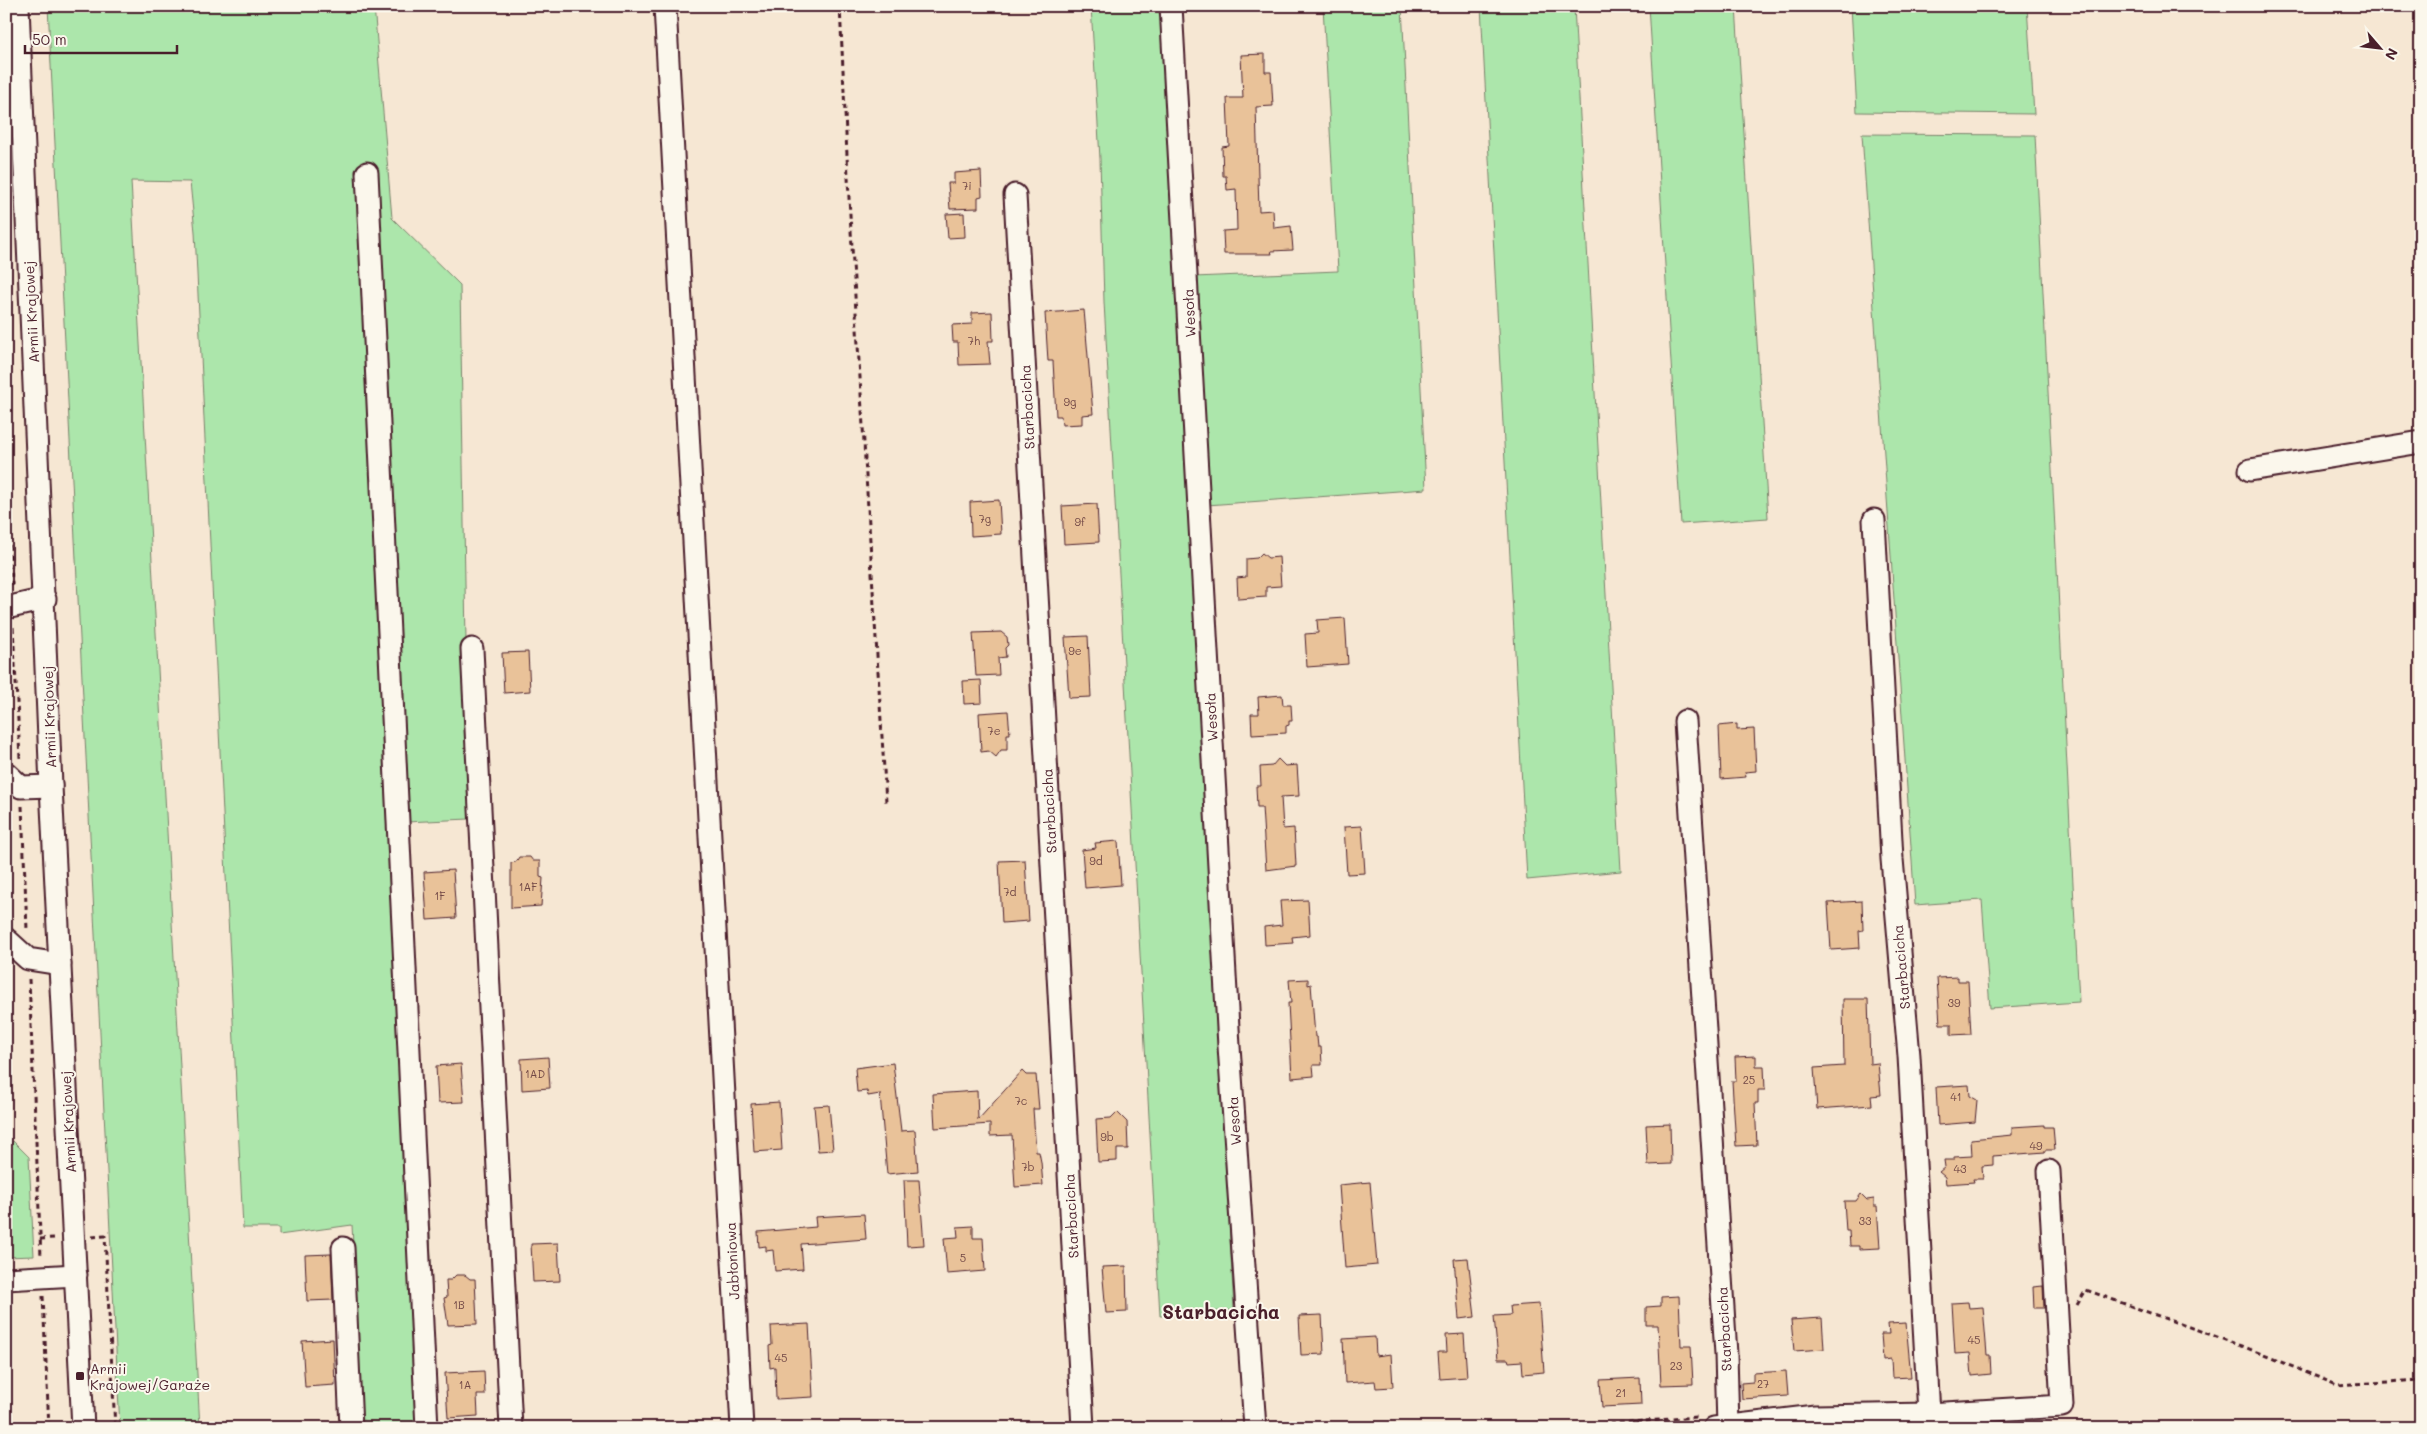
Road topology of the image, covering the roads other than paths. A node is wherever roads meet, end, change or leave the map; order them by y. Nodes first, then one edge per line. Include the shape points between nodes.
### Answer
1 (18, 6) edge
2 (665, 6) edge
3 (1171, 6) edge
4 (367, 173) dead end
5 (16, 191) edge
6 (1015, 194) dead end
7 (2421, 442) edge
8 (2250, 470) dead end
9 (1874, 520) dead end
10 (44, 599) junction
11 (6, 608) edge
12 (472, 649) dead end
13 (1685, 721) dead end
14 (6, 773) edge
15 (51, 786) junction
16 (6, 939) edge
17 (60, 964) junction
18 (2049, 1171) dead end
19 (343, 1248) dead end
20 (76, 1275) junction
21 (6, 1279) edge
22 (1929, 1414) junction
23 (2019, 1418) edge
24 (1815, 1422) edge
25 (1721, 1427) edge
26 (83, 1428) edge
27 (351, 1428) edge
28 (427, 1428) edge
29 (511, 1428) edge
30 (742, 1428) edge
31 (1083, 1428) edge
32 (1255, 1428) edge

1 - 5 street, Armii Krajowej
2 - 30 street, Jabłoniowa
3 - 32 street, Wesoła via 1228,1036
4 - 28 street
5 - 10 street, Armii Krajowej
6 - 31 street, Starbacicha
7 - 8 street
9 - 22 street, Starbacicha via 1892,859 1908,1056
10 - 11 street
10 - 15 street, Armii Krajowej
12 - 29 street
13 - 25 street, Starbacicha via 1726,1354
14 - 15 street via 21,787
15 - 17 street, Armii Krajowej
16 - 17 street via 28,959
17 - 20 street, Armii Krajowej
18 - 23 street, Starbacicha via 2062,1406
19 - 27 street
20 - 21 street
20 - 26 street, Armii Krajowej
22 - 23 street, Starbacicha
22 - 24 street, Starbacicha
24 - 25 street, Starbacicha

